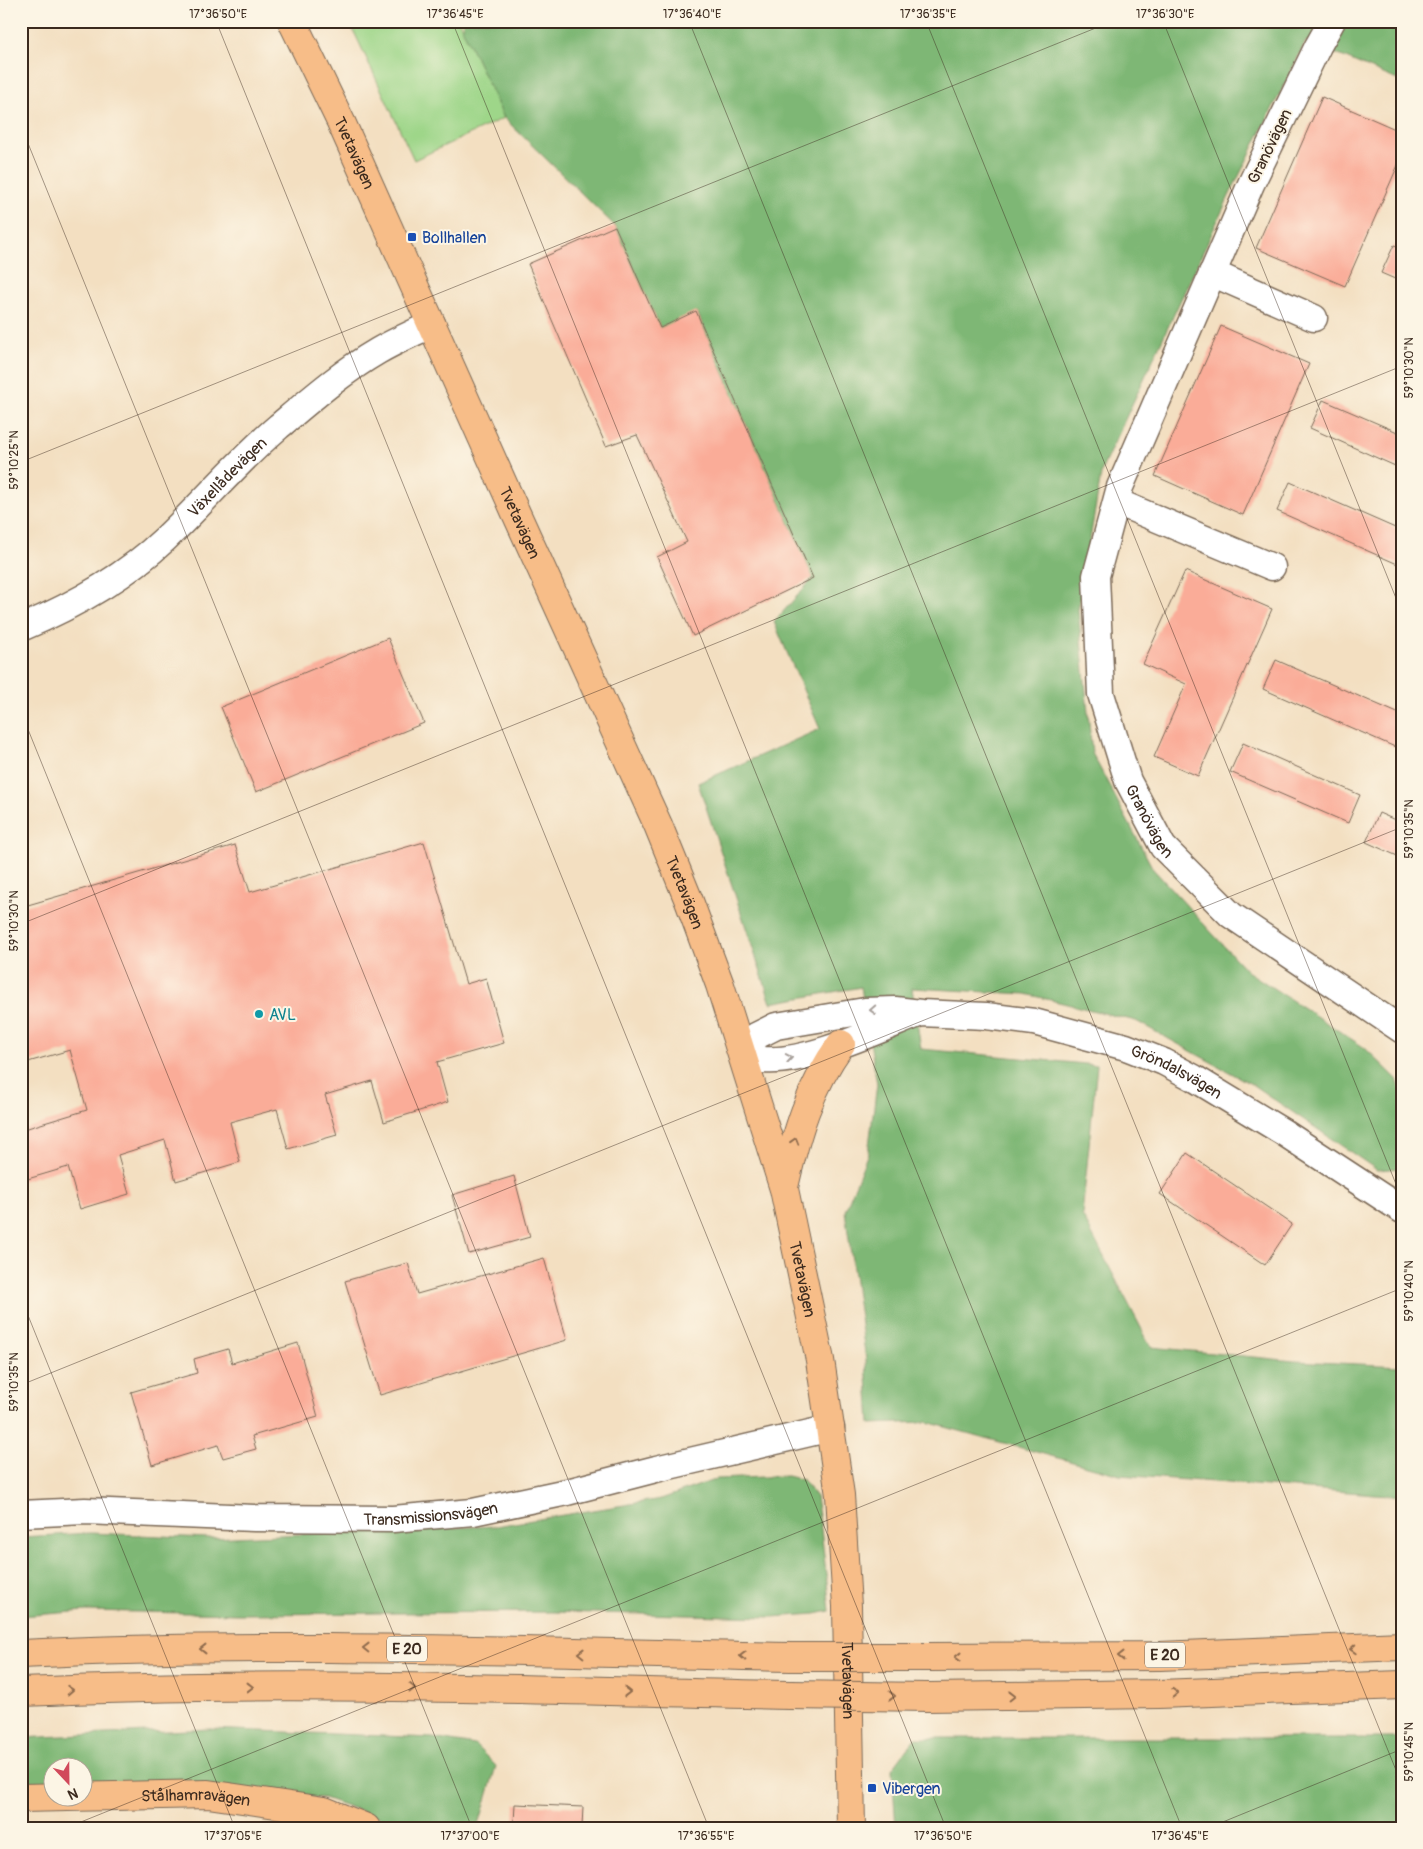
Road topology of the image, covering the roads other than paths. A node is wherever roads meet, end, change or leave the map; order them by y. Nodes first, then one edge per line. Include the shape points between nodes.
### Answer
1 (292, 21) edge
2 (1332, 21) edge
3 (1212, 273) junction
4 (1314, 318) dead end
5 (432, 324) junction
6 (1116, 502) junction
7 (1272, 567) dead end
8 (21, 628) edge
9 (921, 1013) junction
10 (1402, 1030) edge
11 (841, 1044) junction
12 (742, 1053) junction
13 (784, 1189) junction
14 (1400, 1204) edge
15 (831, 1428) junction
16 (21, 1514) edge
17 (1402, 1646) edge
18 (21, 1654) edge
19 (1402, 1685) edge
20 (21, 1692) edge
21 (21, 1798) edge
22 (366, 1828) edge
23 (852, 1828) edge

1 - 5 main road, Tvetavägen
2 - 3 street, Granövägen via 1251,184
3 - 4 street
3 - 6 street, Granövägen
5 - 8 street, Växellådevägen via 380,350 323,390 239,463 165,540 140,560 77,602
5 - 12 main road, Tvetavägen via 658,825 717,976
6 - 7 street
6 - 10 street, Granövägen via 1096,576 1101,694 1128,781 1163,847 1231,915
9 - 11 street, Gröndalsvägen
9 -> 12 street, Gröndalsvägen via 865,1011 776,1026 756,1036
9 - 14 street, Gröndalsvägen via 1034,1022 1134,1050 1194,1078
12 -> 11 street, Gröndalsvägen via 762,1060 784,1060
13 -> 11 main road via 794,1143 810,1096
12 - 13 main road, Tvetavägen
13 - 15 main road, Tvetavägen
15 - 16 street, Transmissionsvägen via 474,1512 393,1519 254,1518 84,1511
15 - 23 main road, Tvetavägen via 840,1495 847,1606
17 -> 18 main road, E 20, bridge via 1160,1656 928,1658 348,1648 100,1650
20 -> 19 main road, bridge via 101,1688 350,1687 928,1697 1159,1694
21 - 22 main road, Stålhamravägen via 208,1794 324,1811

